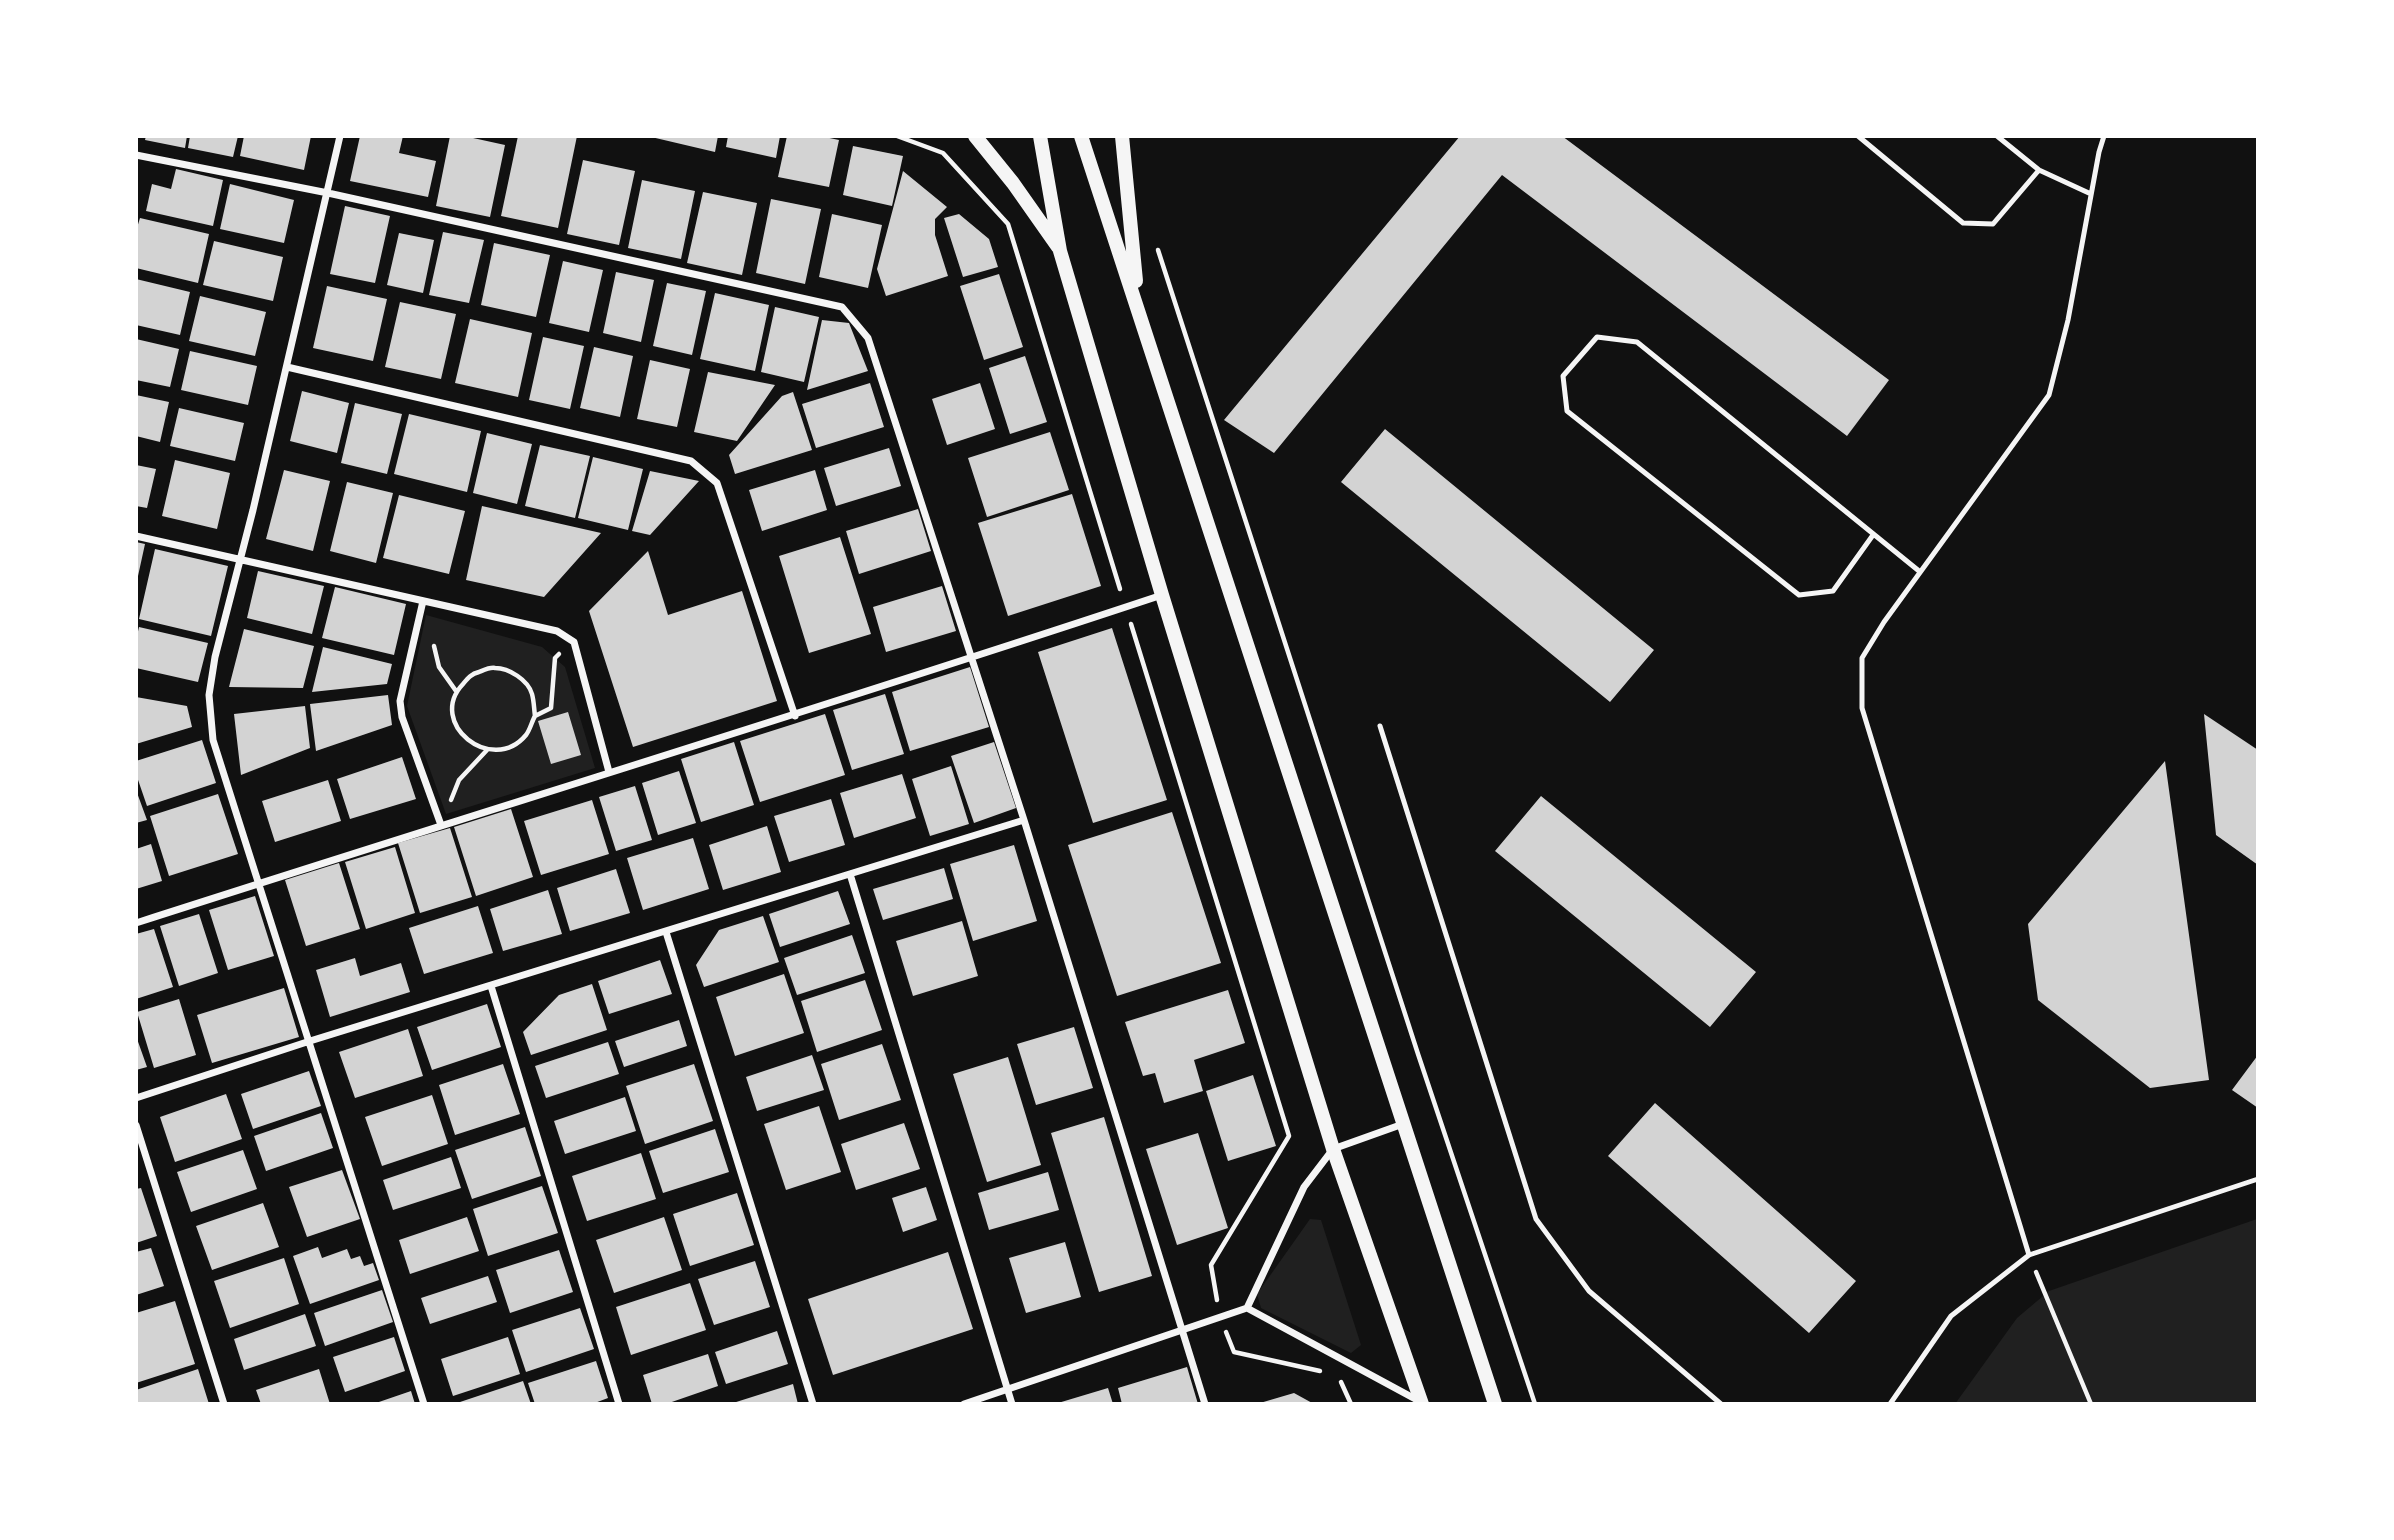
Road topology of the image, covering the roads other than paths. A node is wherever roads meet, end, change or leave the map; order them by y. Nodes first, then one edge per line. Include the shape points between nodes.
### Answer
1 (340, 136) edge
2 (975, 136) edge
3 (1040, 136) edge
4 (1081, 136) edge
5 (1122, 136) edge
6 (1858, 136) edge
7 (1997, 136) edge
8 (2104, 136) edge
9 (137, 157) edge
10 (2039, 170) junction
11 (328, 193) junction
12 (2091, 194) junction
13 (1060, 251) junction
14 (1139, 310) junction
15 (287, 367) junction
16 (1873, 535) junction
17 (136, 536) edge
18 (241, 560) junction
19 (1919, 571) junction
20 (1163, 595) junction
21 (423, 601) junction
22 (970, 659) junction
23 (795, 716) junction
24 (1380, 726) dead end
25 (609, 772) junction
26 (1024, 820) junction
27 (441, 825) junction
28 (850, 874) junction
29 (258, 884) junction
30 (136, 923) edge
31 (666, 932) junction
32 (491, 986) junction
33 (310, 1041) junction
34 (136, 1098) edge
35 (1404, 1123) junction
36 (136, 1125) edge
37 (1332, 1150) junction
38 (2258, 1179) edge
39 (2029, 1255) junction
40 (1247, 1308) junction
41 (1181, 1330) junction
42 (1007, 1388) junction
43 (1421, 1403) edge
44 (224, 1404) edge
45 (424, 1404) edge
46 (619, 1404) edge
47 (813, 1404) edge
48 (964, 1404) edge
49 (1012, 1404) edge
50 (1205, 1404) edge
51 (1495, 1404) edge
52 (1721, 1404) edge
53 (1890, 1404) edge

1 - 11 street
2 - 13 main road
3 - 13 main road
4 - 14 main road
5 - 14 main road
6 - 10 lane via 1963,223 1993,224
7 - 10 lane
8 - 12 lane
9 - 11 street
10 - 12 lane
11 - 15 street
11 - 22 street via 842,307 869,338
12 - 19 lane via 2049,395
13 - 20 main road
14 - 35 main road
15 - 18 street
15 - 23 street via 691,461 717,483
16 - 16 lane via 1833,591 1799,595 1567,411 1563,376 1597,337 1637,342
16 - 19 lane
17 - 18 street
18 - 21 street
18 - 29 street via 209,695 213,740
19 - 39 lane via 1863,658 1862,708
20 - 22 street
20 - 37 main road
21 - 25 street via 557,631 574,642
21 - 27 street via 400,701
22 - 23 street
22 - 26 street
23 - 25 street
24 - 52 lane via 1536,1219 1589,1291
25 - 27 street
26 - 28 street
26 - 41 street
27 - 29 street
28 - 31 street
28 - 42 street
29 - 30 street
29 - 33 street
31 - 32 street
31 - 47 street
32 - 33 street
32 - 46 street
33 - 34 street
33 - 45 street
35 - 37 street
35 - 51 main road
36 - 44 street
37 - 40 street via 1304,1187
37 - 43 main road
38 - 39 lane
39 - 53 lane via 1951,1316
40 - 41 street
40 - 43 street
41 - 42 street
41 - 50 street
42 - 48 street
42 - 49 street

